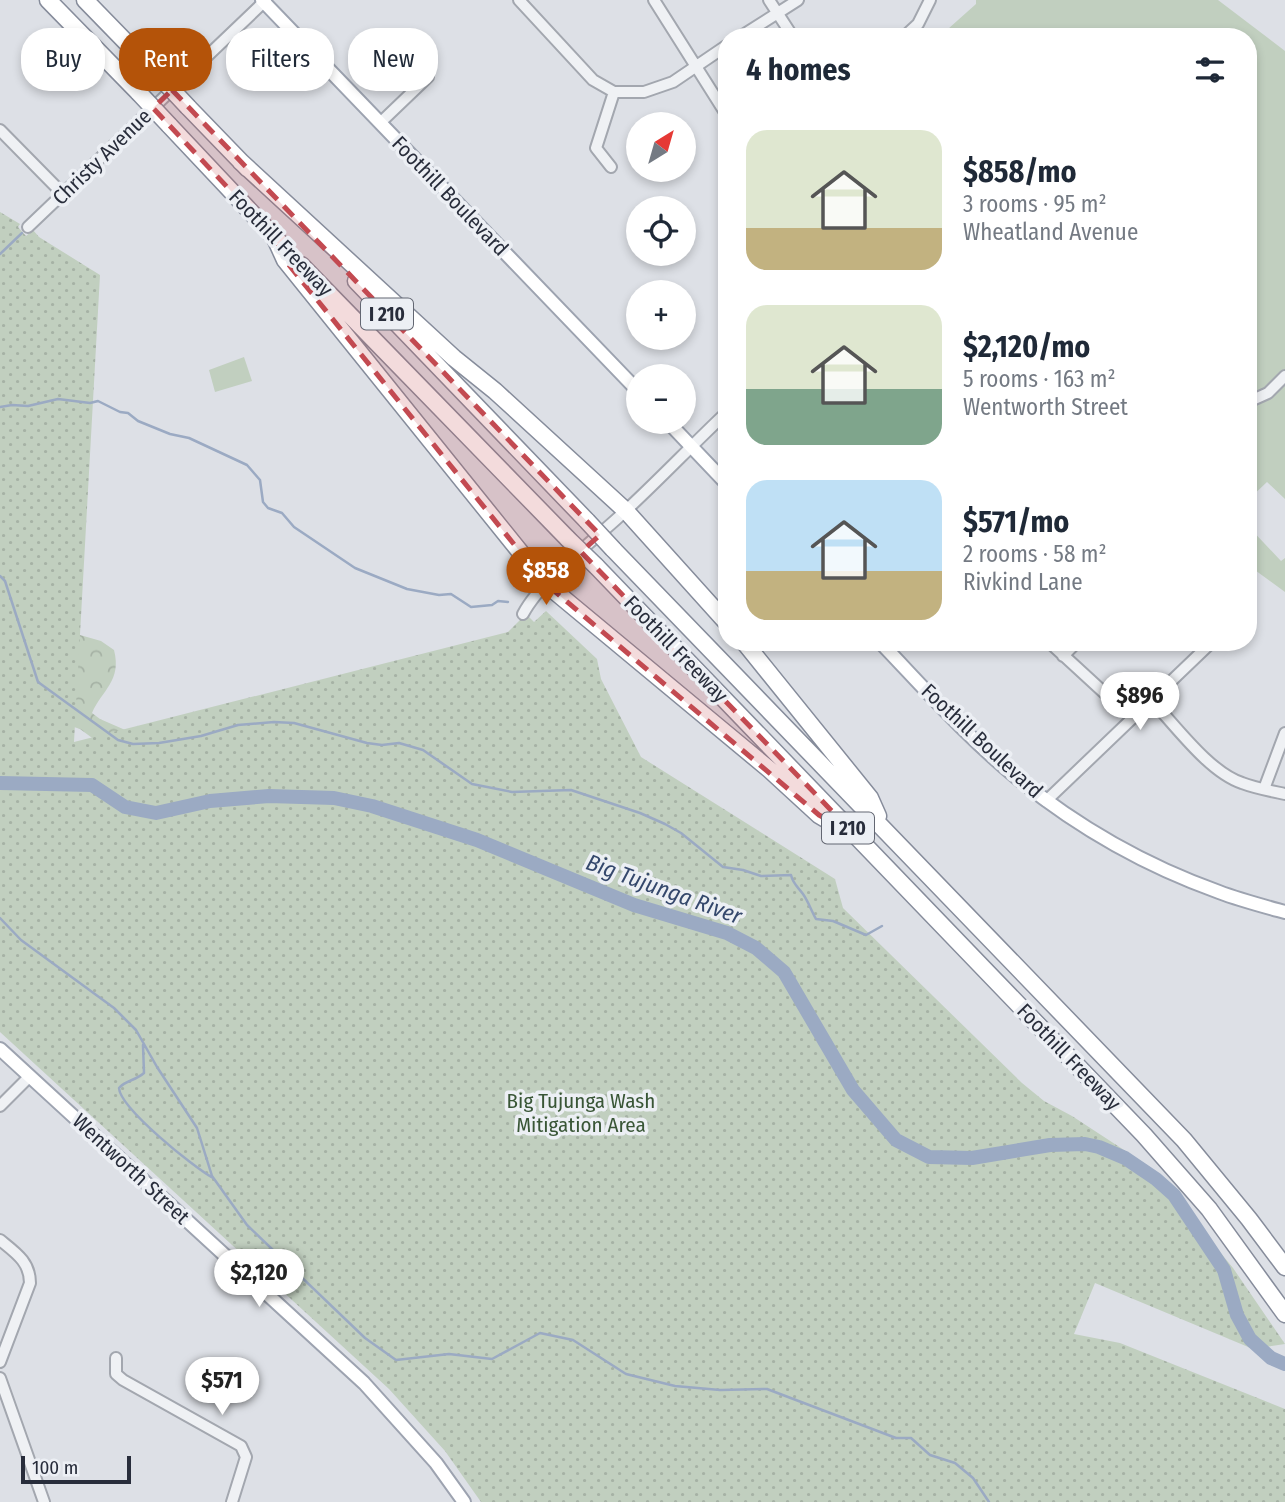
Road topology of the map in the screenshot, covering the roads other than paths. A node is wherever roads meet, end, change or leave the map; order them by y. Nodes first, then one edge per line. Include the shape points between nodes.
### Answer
1 (48, 0) edge
2 (85, 0) edge
3 (519, 0) edge
4 (654, 0) edge
5 (769, 0) edge
6 (797, 0) edge
7 (930, 0) edge
8 (264, 1) edge
9 (777, 12) junction
10 (753, 28) edge
11 (787, 28) edge
12 (914, 28) edge
13 (718, 51) edge
14 (696, 66) junction
15 (413, 91) edge
16 (614, 92) junction
17 (718, 101) edge
18 (380, 122) junction
19 (0, 130) edge
20 (240, 161) junction
21 (611, 167) dead end
22 (63, 194) junction
23 (28, 227) dead end
24 (275, 238) junction
25 (1285, 376) edge
26 (626, 378) edge
27 (1257, 398) edge
28 (718, 421) edge
29 (679, 434) edge
30 (691, 446) junction
31 (718, 475) edge
32 (626, 511) junction
33 (546, 584) junction
34 (718, 613) edge
35 (523, 614) dead end
36 (751, 651) edge
37 (889, 651) edge
38 (1058, 651) edge
39 (1068, 651) edge
40 (1203, 651) edge
41 (1063, 656) junction
42 (1152, 701) junction
43 (1134, 716) junction
44 (1285, 733) edge
45 (1264, 789) junction
46 (1285, 794) edge
47 (1046, 801) junction
48 (881, 825) junction
49 (858, 838) junction
50 (1285, 912) edge
51 (0, 1049) edge
52 (30, 1076) junction
53 (0, 1106) edge
54 (0, 1240) edge
55 (1285, 1267) edge
56 (1285, 1314) edge
57 (116, 1358) dead end
58 (0, 1362) edge
59 (0, 1378) edge
60 (44, 1502) edge
61 (232, 1502) edge
62 (464, 1502) edge

1 - 24 highway, Foothill Freeway / I 210, bridge
2 - 20 highway, Foothill Freeway / I 210, bridge
3 - 16 street via 593,79
4 - 14 street
5 - 9 street
6 - 9 street
7 - 12 street
8 - 18 main road, Foothill Boulevard
8 - 22 street, Christy Avenue
9 - 10 street
9 - 11 street
13 - 14 street
14 - 16 street via 673,82 644,92
14 - 17 street
15 - 18 street
16 - 21 street via 596,149
18 - 26 main road, Foothill Boulevard
19 - 22 street
20 - 32 highway
20 - 48 highway, Foothill Freeway / I 210, bridge
22 - 23 street, Christy Avenue
24 - 33 highway via 285,260
24 - 49 highway, Foothill Freeway / I 210, bridge
25 - 27 street
28 - 30 street
29 - 30 main road
30 - 31 main road
30 - 32 street
32 - 33 street
32 - 34 highway
33 - 35 street
33 - 49 highway via 819,815
36 - 48 highway via 870,798
37 - 47 main road, Foothill Boulevard via 1002,765
38 - 41 street
39 - 41 street
40 - 42 street
41 - 43 street
42 - 43 street
42 - 45 street via 1217,768 1233,780
43 - 47 street
44 - 45 street
45 - 46 street
47 - 50 main road, Foothill Boulevard via 1152,864 1220,893
48 - 55 highway, Foothill Freeway / I 210 via 1159,1114
49 - 56 highway, Foothill Freeway / I 210 via 1100,1088 1202,1201
51 - 52 main road, Wentworth Street
52 - 53 street
52 - 62 main road, Wentworth Street via 364,1383 436,1463
54 - 58 street via 27,1265 30,1283
57 - 61 street via 116,1374 122,1380 241,1446 246,1457
59 - 60 street

